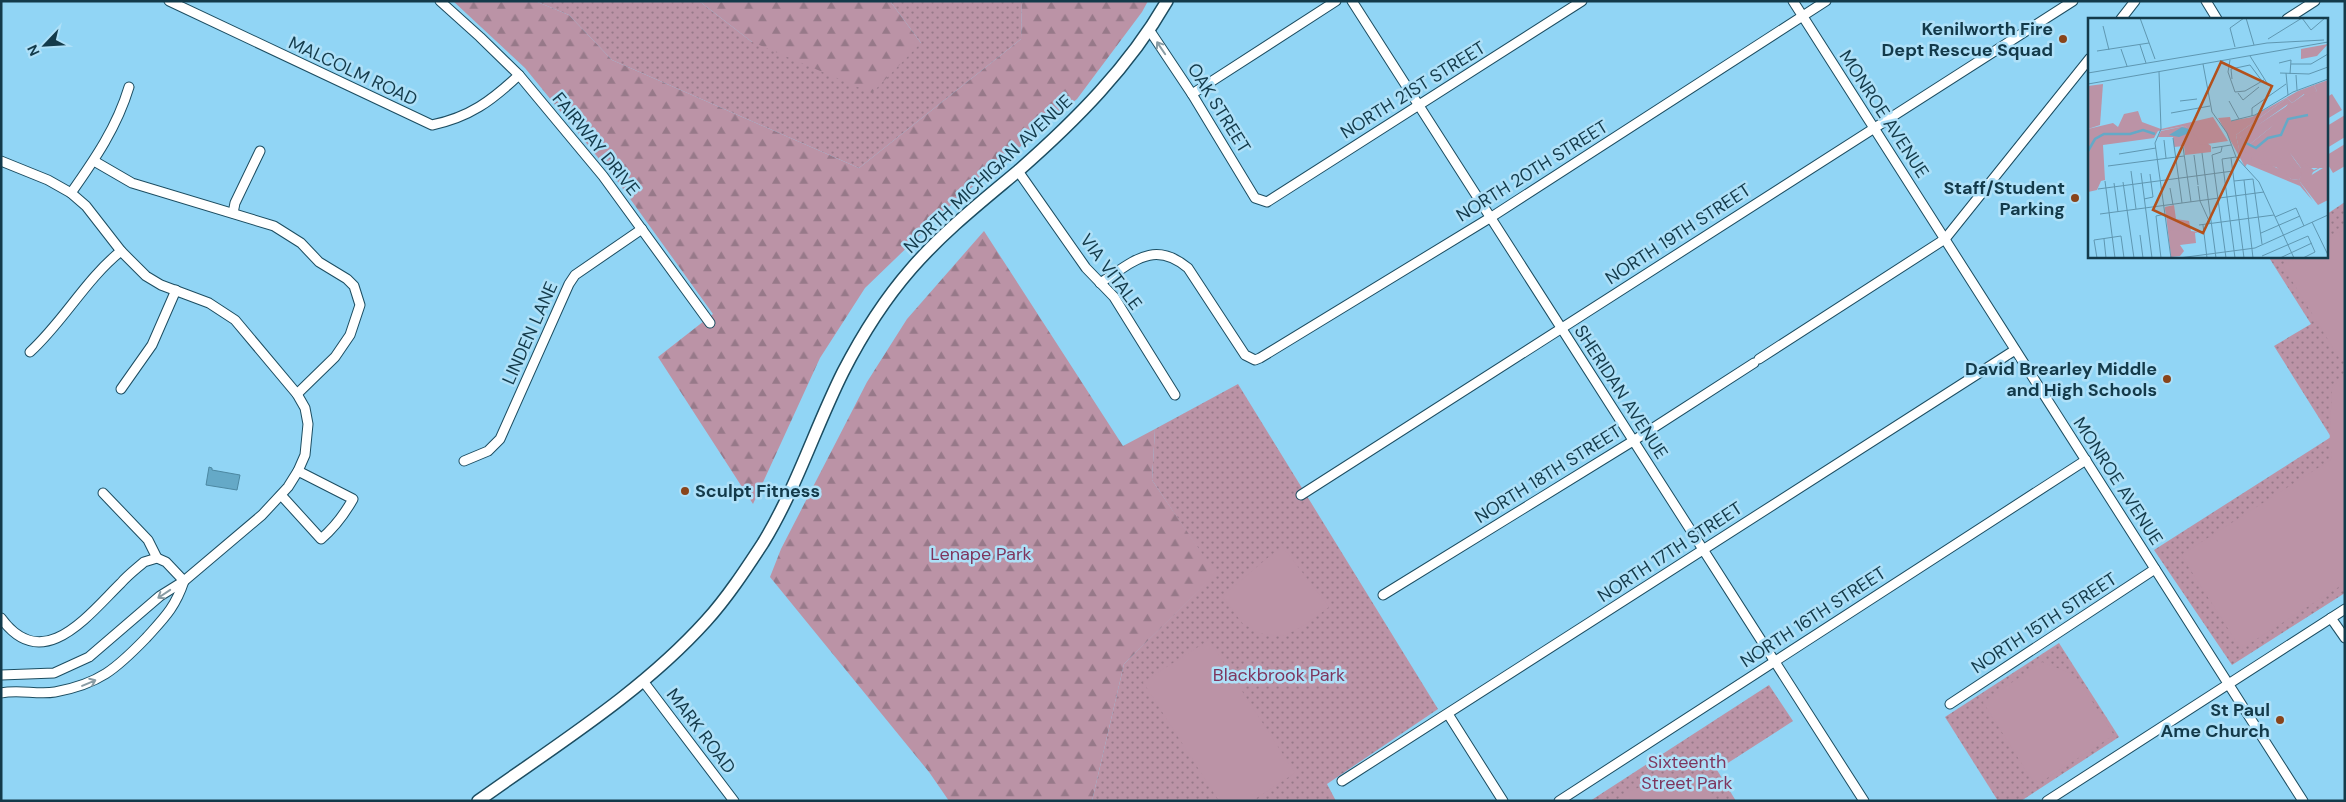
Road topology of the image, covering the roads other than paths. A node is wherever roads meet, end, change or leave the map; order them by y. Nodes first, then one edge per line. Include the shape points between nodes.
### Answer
1 (169, 1) edge
2 (440, 1) edge
3 (1166, 1) edge
4 (1336, 1) edge
5 (1352, 1) edge
6 (1582, 1) edge
7 (1793, 1) edge
8 (1826, 1) edge
9 (2073, 1) edge
10 (2135, 1) edge
11 (2206, 1) edge
12 (2315, 1) edge
13 (1802, 16) junction
14 (2122, 18) edge
15 (2216, 18) edge
16 (2289, 18) edge
17 (1150, 31) junction
18 (2088, 60) edge
19 (519, 75) junction
20 (129, 87) dead end
21 (1192, 94) junction
22 (1419, 106) junction
23 (1874, 128) junction
24 (260, 151) dead end
25 (1, 161) edge
26 (94, 161) junction
27 (1018, 171) junction
28 (71, 192) junction
29 (1261, 200) joint
30 (233, 213) junction
31 (1490, 218) junction
32 (642, 229) junction
33 (1945, 239) junction
34 (121, 252) junction
35 (1100, 282) junction
36 (176, 290) junction
37 (710, 323) dead end
38 (1561, 329) junction
39 (2015, 350) junction
40 (30, 352) dead end
41 (121, 389) dead end
42 (297, 394) junction
43 (1175, 395) dead end
44 (1633, 441) junction
45 (2086, 460) junction
46 (464, 461) dead end
47 (298, 471) junction
48 (103, 493) dead end
49 (281, 495) junction
50 (1301, 495) dead end
51 (1703, 550) junction
52 (156, 558) junction
53 (2155, 570) junction
54 (184, 581) junction
55 (1383, 595) dead end
56 (2345, 609) edge
57 (1, 618) edge
58 (2331, 618) junction
59 (2345, 638) edge
60 (1774, 661) junction
61 (1, 675) edge
62 (644, 681) junction
63 (2228, 684) junction
64 (1, 693) edge
65 (1950, 704) dead end
66 (1448, 714) junction
67 (1342, 781) dead end
68 (478, 801) edge
69 (734, 801) edge
70 (1503, 801) edge
71 (1559, 801) edge
72 (1864, 801) edge
73 (2046, 801) edge
74 (2303, 801) edge

1 - 19 street, MALCOLM ROAD via 432,125 474,111
2 - 19 street, FAIRWAY DRIVE
3 - 17 street, NORTH MICHIGAN AVENUE
4 - 21 street
5 - 22 street, SHERIDAN AVENUE
6 - 22 street, NORTH 21ST STREET
7 - 13 street, MONROE AVENUE
8 - 13 street, NORTH 20TH STREET
9 - 23 street, NORTH 19TH STREET
10 - 14 street
11 - 15 street
12 - 16 street
13 - 23 street, MONROE AVENUE
13 - 31 street, NORTH 20TH STREET
21 -> 17 street, OAK STREET
17 - 27 street, NORTH MICHIGAN AVENUE via 1092,100
18 - 33 street, NORTH 18TH STREET
19 - 32 street, FAIRWAY DRIVE via 603,176
20 - 26 street via 122,112
21 - 29 street, OAK STREET via 1255,198
22 - 29 street, NORTH 21ST STREET via 1267,202
22 - 31 street, SHERIDAN AVENUE
23 - 33 street, MONROE AVENUE
23 - 38 street, NORTH 19TH STREET
24 - 30 street
25 - 28 street
26 - 28 street
26 - 30 street via 132,184
27 - 35 street, VIA VITALE via 1086,268
27 - 62 street, NORTH MICHIGAN AVENUE via 943,236 886,301 843,373 787,498 763,542 707,620
28 - 34 street via 97,218
30 - 42 street via 274,226 290,235 319,262 347,279 359,295 360,305 350,335 335,357
31 - 35 street, NORTH 20TH STREET via 1260,358 1245,356 1188,268 1178,259 1163,253 1147,255
31 - 38 street, SHERIDAN AVENUE
32 - 37 street, FAIRWAY DRIVE
32 - 46 street, LINDEN LANE via 576,275 569,284 500,439 488,451
33 - 39 street, MONROE AVENUE
33 - 44 street, NORTH 18TH STREET
34 - 36 street via 146,276
34 - 40 street via 87,283 62,319
35 - 43 street, VIA VITALE via 1114,297
36 - 41 street via 152,345
36 - 42 street via 209,303 235,320
38 - 44 street, SHERIDAN AVENUE
38 - 50 street, NORTH 19TH STREET
39 - 45 street, MONROE AVENUE
39 - 51 street, NORTH 17TH STREET
42 - 47 street via 305,408 308,424 308,442
44 - 51 street, SHERIDAN AVENUE
44 - 55 street, NORTH 18TH STREET
45 - 53 street, MONROE AVENUE
45 - 60 street, NORTH 16TH STREET
47 - 49 street
47 - 49 street via 353,499 345,513 321,539
48 - 52 street via 148,540
49 - 54 street
51 - 60 street, SHERIDAN AVENUE
51 - 66 street, NORTH 17TH STREET
52 - 54 street via 166,562
52 - 57 street via 144,562 73,630 54,640 27,640 15,634
53 - 63 street, MONROE AVENUE
53 - 65 street, NORTH 15TH STREET
54 -> 61 street via 160,596 89,657 54,673
64 -> 54 street via 53,693 100,678 119,666 166,617
56 - 58 street
58 - 59 street
58 - 63 street
60 - 71 street, NORTH 16TH STREET
60 - 72 street, SHERIDAN AVENUE
62 - 68 street, NORTH MICHIGAN AVENUE
62 - 69 street, MARK ROAD
63 - 73 street
63 - 74 street, MONROE AVENUE
66 - 67 street, NORTH 17TH STREET
66 - 70 street

